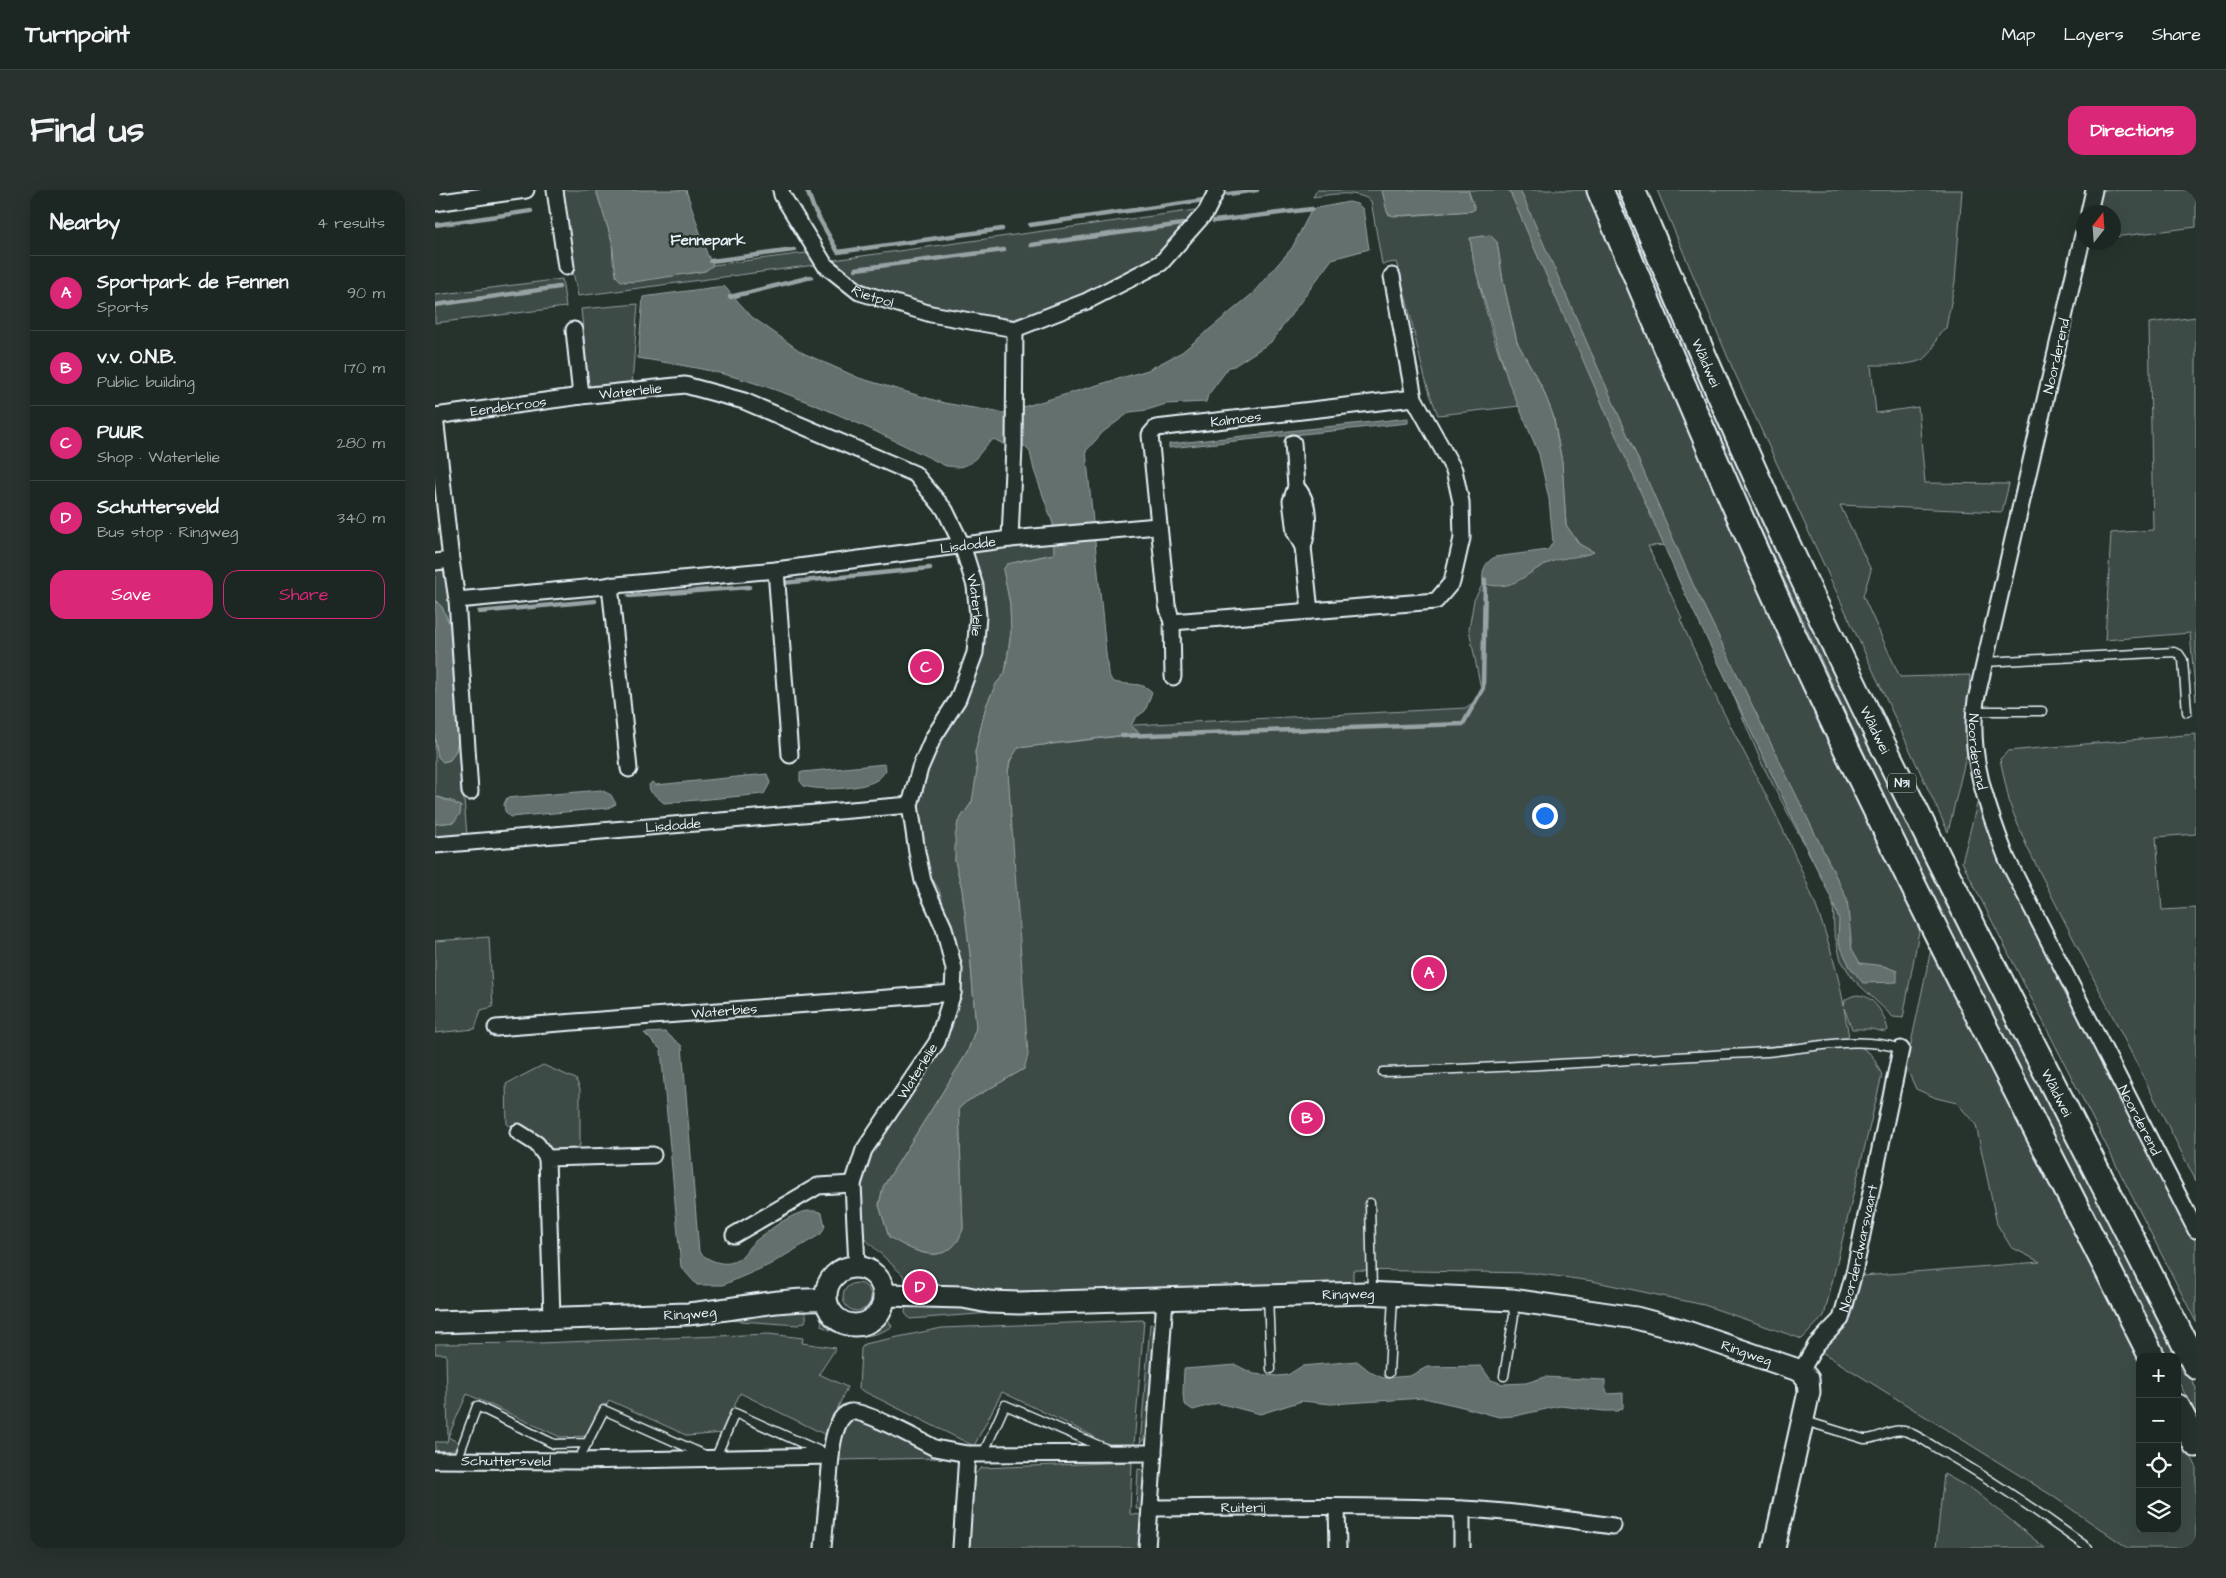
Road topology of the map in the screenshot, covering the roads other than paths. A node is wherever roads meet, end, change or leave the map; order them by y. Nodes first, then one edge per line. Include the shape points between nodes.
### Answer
1 (526, 190) edge
2 (555, 190) edge
3 (781, 190) edge
4 (1217, 190) edge
5 (1600, 190) edge
6 (1632, 190) edge
7 (2094, 190) edge
8 (435, 203) edge
9 (2091, 205) edge
10 (2080, 250) edge
11 (566, 267) dead end
12 (1392, 276) dead end
13 (1015, 329) junction
14 (574, 330) dead end
15 (581, 396) junction
16 (1415, 398) junction
17 (435, 416) edge
18 (1293, 443) dead end
19 (1158, 526) junction
20 (1010, 539) junction
21 (962, 545) junction
22 (451, 560) junction
23 (435, 562) edge
24 (776, 570) junction
25 (610, 585) junction
26 (457, 600) junction
27 (1310, 610) junction
28 (1172, 622) junction
29 (1985, 662) junction
30 (1173, 677) dead end
31 (1974, 711) junction
32 (2042, 711) dead end
33 (2187, 712) dead end
34 (790, 755) dead end
35 (629, 769) dead end
36 (470, 792) dead end
37 (910, 805) junction
38 (435, 844) edge
39 (953, 993) junction
40 (496, 1028) dead end
41 (1901, 1049) joint
42 (1383, 1072) dead end
43 (518, 1132) dead end
44 (653, 1155) dead end
45 (547, 1158) junction
46 (853, 1184) junction
47 (1369, 1203) dead end
48 (2196, 1230) edge
49 (734, 1235) dead end
50 (857, 1266) junction
51 (885, 1294) junction
52 (1382, 1294) junction
53 (1268, 1296) junction
54 (1165, 1299) junction
55 (825, 1300) junction
56 (1512, 1300) junction
57 (552, 1317) junction
58 (435, 1322) edge
59 (2150, 1353) edge
60 (2196, 1366) edge
61 (1271, 1369) dead end
62 (1801, 1371) junction
63 (1389, 1373) dead end
64 (1504, 1376) dead end
65 (2181, 1415) edge
66 (1803, 1420) junction
67 (587, 1443) junction
68 (2196, 1444) edge
69 (1154, 1453) junction
70 (967, 1454) junction
71 (983, 1454) junction
72 (1117, 1454) junction
73 (831, 1456) junction
74 (435, 1460) edge
75 (457, 1460) junction
76 (715, 1460) junction
77 (579, 1461) junction
78 (1337, 1507) junction
79 (1151, 1508) junction
80 (1462, 1509) junction
81 (1613, 1526) dead end
82 (823, 1548) edge
83 (961, 1548) edge
84 (1147, 1548) edge
85 (1338, 1548) edge
86 (1462, 1548) edge
87 (1774, 1548) edge
88 (2088, 1548) edge

1 - 8 street
2 - 11 street
3 - 13 street, Rietpol via 825,265 859,292 931,314
4 - 13 street via 1206,212 1161,263 1087,301
5 - 59 highway, N31 via 1818,688 1901,862
6 - 60 highway, Wâldwei / N31 via 1738,435 1857,693
7 - 9 street
10 - 29 street, Noorderend
12 - 16 street
13 - 20 street
14 - 15 street, Waterlelie
15 - 17 street, Eendekroos
15 - 21 street, Waterlelie via 685,385 744,401 915,474 945,510
16 - 19 street, Kalmoes via 1156,428 1151,435
16 - 27 street via 1454,470 1461,502 1462,538 1452,582 1436,601
17 - 22 street
18 - 27 street via 1296,487 1291,501 1295,532 1303,547
19 - 20 street
19 - 28 street, Kalmoes
20 - 21 street, Lisdodde
21 - 24 street, Lisdodde
21 - 37 street, Waterlelie via 975,586 979,616 975,653 958,699 926,753
22 - 23 street
22 - 26 street
24 - 25 street, Lisdodde
24 - 34 street
25 - 26 street, Lisdodde
25 - 35 street
26 - 36 street
27 - 28 street
28 - 30 street, Kalmoes
29 - 31 street, Noorderend
29 - 33 lane via 2174,652 2183,660
31 - 32 lane
31 - 48 street, Noorderend via 1974,736 1985,804 2007,859
37 - 38 street, Lisdodde
37 - 39 street, Waterlelie via 923,881 945,928 954,969
39 - 40 street, Waterbies
39 - 46 street, Waterlelie via 937,1042 864,1150
41 - 42 lane via 1875,1042 1503,1068
41 - 62 street, Noorderdwarsvaart via 1855,1273 1841,1320 1816,1345
43 - 45 street via 537,1144
44 - 45 street
45 - 57 street
46 - 49 street via 818,1186
46 - 50 street, Waterlelie
47 - 52 lane
50 - 51 main road via 874,1273
50 - 55 main road via 838,1272 830,1280
51 - 54 main road, Ringweg via 1019,1303
51 - 55 main road via 883,1306 876,1317 860,1325 839,1319
52 - 53 main road, Ringweg
52 - 56 main road, Ringweg
52 - 63 lane
53 - 54 main road, Ringweg
53 - 61 lane
54 - 69 street
55 - 57 main road, Ringweg via 783,1300 688,1314
56 - 62 main road, Ringweg via 1636,1318
56 - 64 lane via 1514,1315
57 - 58 main road, Ringweg
62 - 66 main road via 1809,1382
65 - 68 highway
66 - 87 main road
66 - 88 lane via 1872,1440 1889,1432 1905,1431 2004,1490
67 - 75 lane via 554,1444 477,1406
67 - 76 lane, Schuttersveld via 604,1410
67 - 77 lane, Schuttersveld
69 - 72 street
69 - 79 street
70 - 71 street
70 - 73 street via 935,1448 865,1414 851,1412 838,1424
70 - 83 street
71 - 72 street
71 - 72 lane via 1005,1405
73 - 76 street, Schuttersveld
73 - 76 lane via 735,1413
73 - 82 street
74 - 75 street, Schuttersveld
75 - 77 street, Schuttersveld
76 - 77 street, Schuttersveld
78 - 79 street, Ruiterij
78 - 80 street, Ruiterij
78 - 85 street
79 - 84 street
80 - 81 street, Ruiterij
80 - 86 street

